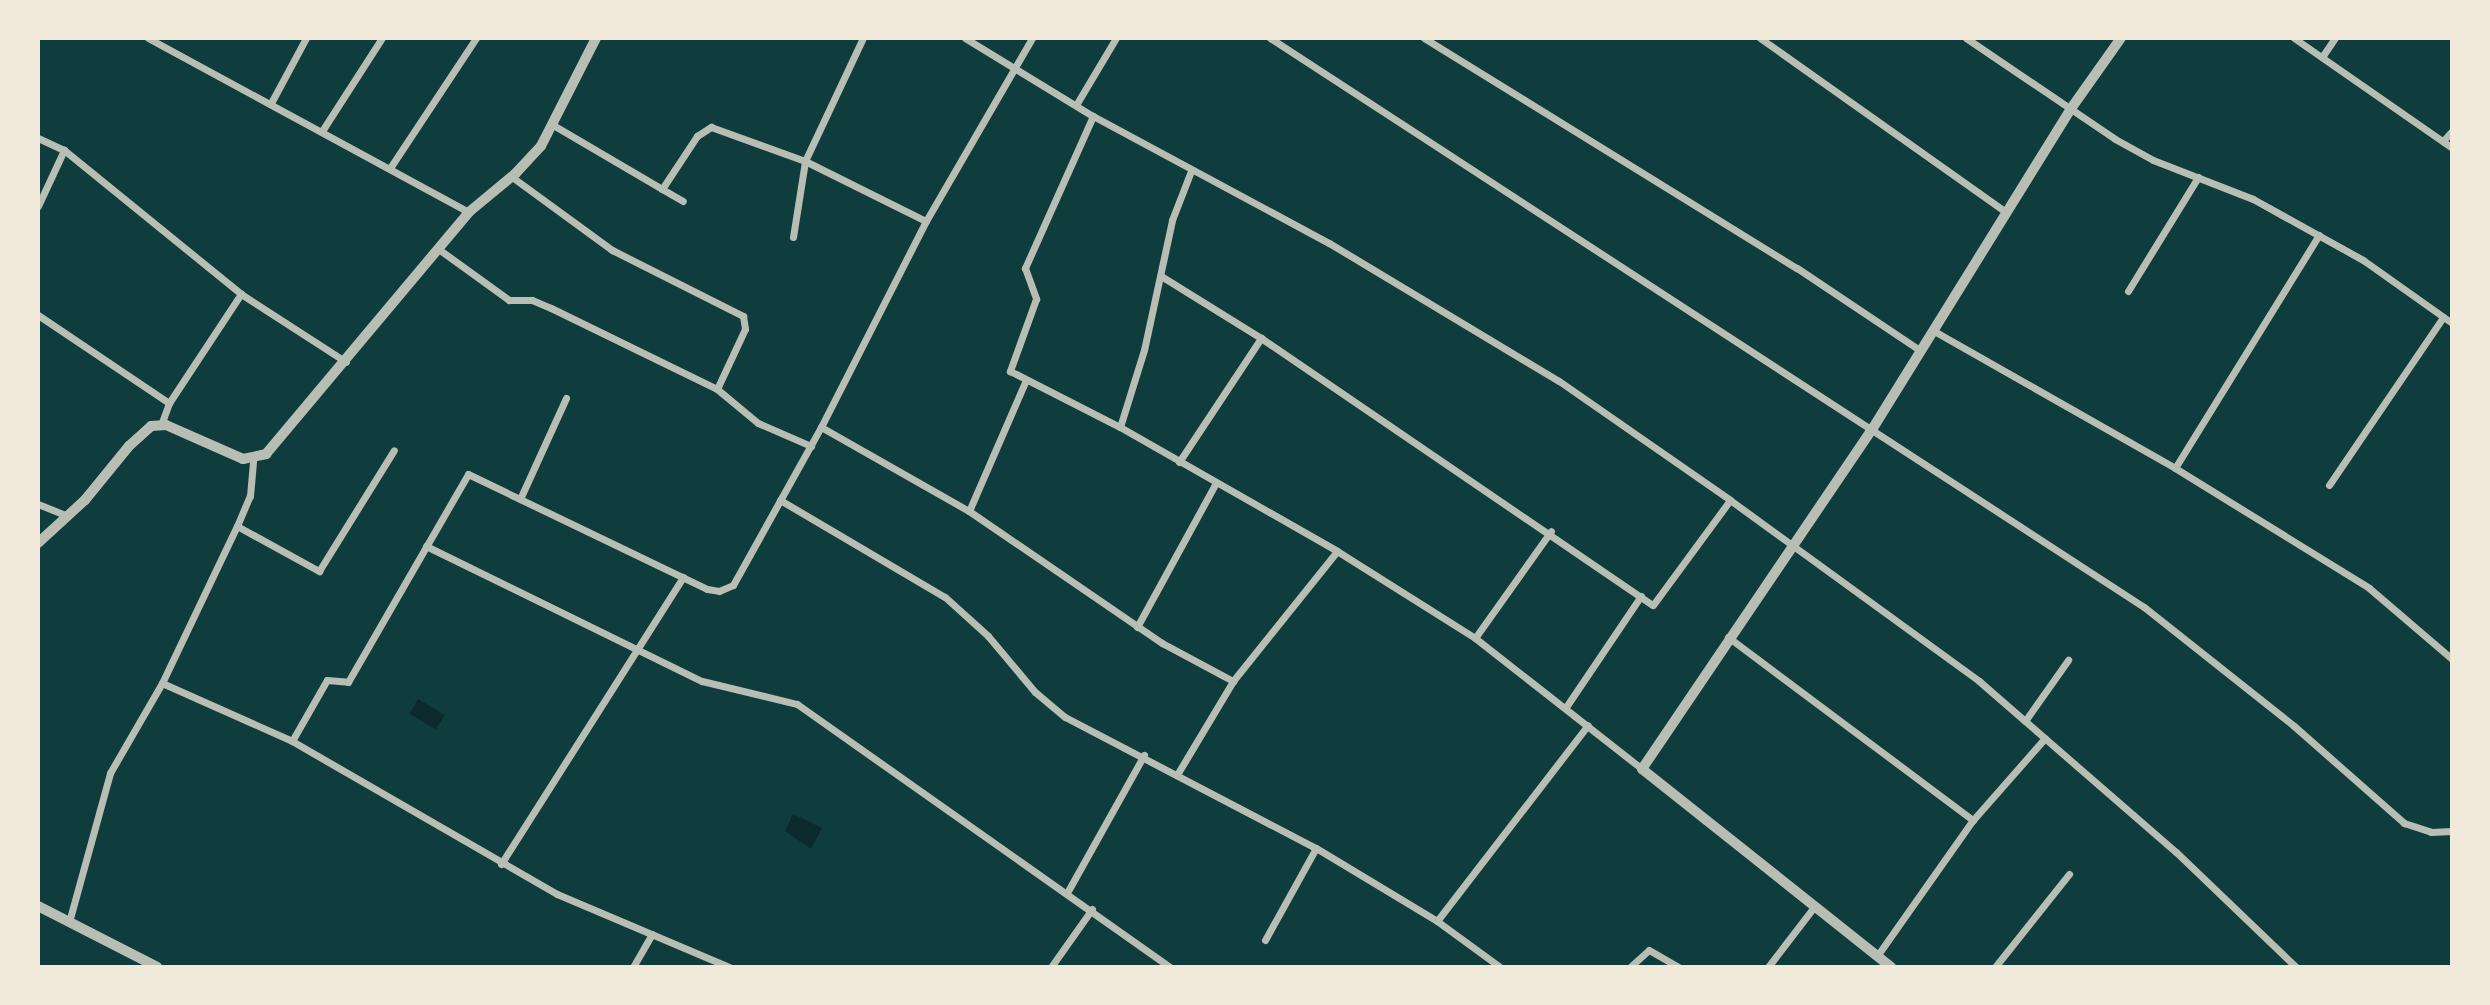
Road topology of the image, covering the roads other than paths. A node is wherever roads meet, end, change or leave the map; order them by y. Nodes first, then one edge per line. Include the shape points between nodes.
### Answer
1 (306, 38) edge
2 (382, 38) edge
3 (476, 38) edge
4 (596, 38) edge
5 (863, 38) edge
6 (965, 38) edge
7 (1032, 38) edge
8 (1116, 38) edge
9 (1270, 38) edge
10 (1424, 38) edge
11 (1760, 38) edge
12 (1966, 38) edge
13 (2121, 38) edge
14 (2294, 38) edge
15 (2335, 38) edge
16 (150, 39) edge
17 (2322, 57) junction
18 (1014, 69) junction
19 (271, 103) junction
20 (1076, 105) junction
21 (2070, 110) junction
22 (1093, 116) junction
23 (553, 125) junction
24 (322, 131) junction
25 (2452, 131) edge
26 (38, 138) edge
27 (2442, 141) junction
28 (2452, 148) edge
29 (64, 150) junction
30 (805, 161) junction
31 (390, 167) junction
32 (1191, 171) junction
33 (512, 177) junction
34 (2198, 177) junction
35 (662, 189) junction
36 (683, 201) dead end
37 (38, 206) edge
38 (469, 212) junction
39 (2006, 212) junction
40 (926, 221) junction
41 (2319, 236) junction
42 (793, 237) dead end
43 (437, 248) junction
44 (1161, 276) junction
45 (2127, 290) dead end
46 (241, 294) junction
47 (38, 315) edge
48 (2443, 317) junction
49 (2452, 323) edge
50 (1934, 331) junction
51 (1261, 338) junction
52 (1921, 351) junction
53 (347, 362) junction
54 (1026, 380) junction
55 (717, 389) junction
56 (566, 398) dead end
57 (169, 403) junction
58 (161, 425) junction
59 (821, 427) junction
60 (1120, 427) junction
61 (1873, 428) junction
62 (811, 446) junction
63 (394, 450) dead end
64 (253, 460) junction
65 (1179, 462) junction
66 (2175, 468) junction
67 (1216, 483) junction
68 (2329, 485) dead end
69 (520, 499) junction
70 (780, 500) junction
71 (1730, 500) junction
72 (38, 504) edge
73 (969, 511) junction
74 (68, 516) junction
75 (237, 526) junction
76 (1551, 531) junction
77 (38, 543) edge
78 (1795, 545) junction
79 (426, 546) junction
80 (1336, 551) junction
81 (683, 577) junction
82 (1641, 596) junction
83 (1137, 627) junction
84 (1728, 637) junction
85 (1475, 638) junction
86 (639, 652) junction
87 (2452, 659) edge
88 (2068, 660) dead end
89 (1233, 681) junction
90 (162, 683) junction
91 (1566, 707) junction
92 (2025, 721) junction
93 (1588, 725) junction
94 (2045, 738) junction
95 (292, 741) junction
96 (1144, 755) junction
97 (1642, 769) junction
98 (1178, 773) junction
99 (1973, 820) junction
100 (2452, 831) edge
101 (1316, 848) junction
102 (501, 864) junction
103 (2069, 874) dead end
104 (1068, 891) junction
105 (38, 906) edge
106 (1814, 907) junction
107 (1092, 909) junction
108 (1437, 921) junction
109 (69, 922) junction
110 (652, 934) junction
111 (1265, 940) dead end
112 (1877, 956) junction
113 (157, 967) edge
114 (632, 967) edge
115 (729, 967) edge
116 (1051, 967) edge
117 (1170, 967) edge
118 (1500, 967) edge
119 (1630, 967) edge
120 (1678, 967) edge
121 (1768, 967) edge
122 (1891, 967) edge
123 (1995, 967) edge
124 (2296, 967) edge

1 - 19 street
2 - 24 street
3 - 31 street
4 - 23 street
5 - 30 street
6 - 18 street
7 - 18 street
8 - 20 street
9 - 61 street
10 - 52 street via 1797,268
11 - 39 street
12 - 21 street
13 - 21 street
14 - 17 street
15 - 17 street
16 - 19 street
17 - 27 street
18 - 20 street
18 - 40 street
19 - 24 street
20 - 22 street
21 - 34 street via 2153,160
21 - 39 street
22 - 32 street
22 - 54 street via 1025,268 1036,299 1010,371
23 - 33 street
23 - 35 street
24 - 31 street
25 - 27 street
26 - 29 street
27 - 28 street
29 - 37 street
29 - 46 street
30 - 35 street via 711,127 699,133
30 - 40 street
30 - 42 street
31 - 38 street
32 - 44 street via 1172,220
32 - 71 street via 1329,243 1559,381
33 - 38 street
33 - 55 street via 612,250 743,316 745,329
34 - 41 street via 2253,199
34 - 45 street
35 - 36 street
38 - 43 street
39 - 50 street
40 - 59 street
41 - 48 street
41 - 66 street
43 - 53 street
43 - 55 street via 509,300 532,300
44 - 51 street
44 - 60 street
46 - 53 street
46 - 57 street
47 - 57 street
48 - 49 street
48 - 68 street
50 - 52 street
50 - 66 street
51 - 65 street
51 - 76 street
52 - 61 street
53 - 64 street via 267,454
54 - 60 street
54 - 73 street
55 - 62 street via 758,423
56 - 69 street
57 - 58 street
58 - 64 street
58 - 74 street via 141,432
59 - 62 street
59 - 73 street
60 - 65 street
61 - 78 street
61 - 100 street via 2144,607 2294,726 2404,822 2431,832
62 - 70 street
63 - 75 street via 319,571
64 - 75 street via 250,496
65 - 67 street
66 - 87 street via 2369,588
67 - 80 street
67 - 83 street
69 - 79 street via 468,474
69 - 81 street
70 - 81 street via 729,588 713,590
70 - 96 street via 945,597 975,622 1048,704 1084,729
71 - 78 street
71 - 82 street via 1653,605
72 - 74 street
73 - 83 street via 1058,568
74 - 77 street
75 - 90 street
76 - 82 street
76 - 85 street
78 - 84 street
78 - 92 street via 1979,681
79 - 86 street
79 - 95 street via 348,682 327,680
80 - 85 street
80 - 89 street
81 - 86 street
82 - 91 street
83 - 89 street
84 - 97 street
84 - 99 street
85 - 91 street
86 - 102 street via 587,723
86 - 104 street via 720,687 747,695 784,697 797,704
88 - 92 street
89 - 98 street
90 - 95 street
90 - 109 street via 110,773
91 - 93 street
92 - 94 street
93 - 97 street
93 - 108 street
94 - 99 street
94 - 124 street via 2176,852
95 - 102 street via 446,826
96 - 98 street
96 - 104 street
97 - 106 street
98 - 101 street
99 - 112 street
101 - 108 street
101 - 111 street
102 - 110 street
103 - 123 street
104 - 107 street
105 - 109 street
106 - 112 street
106 - 121 street
107 - 116 street
107 - 117 street
108 - 118 street
109 - 113 street
110 - 114 street
110 - 115 street
112 - 122 street
119 - 120 street via 1645,951 1654,950

